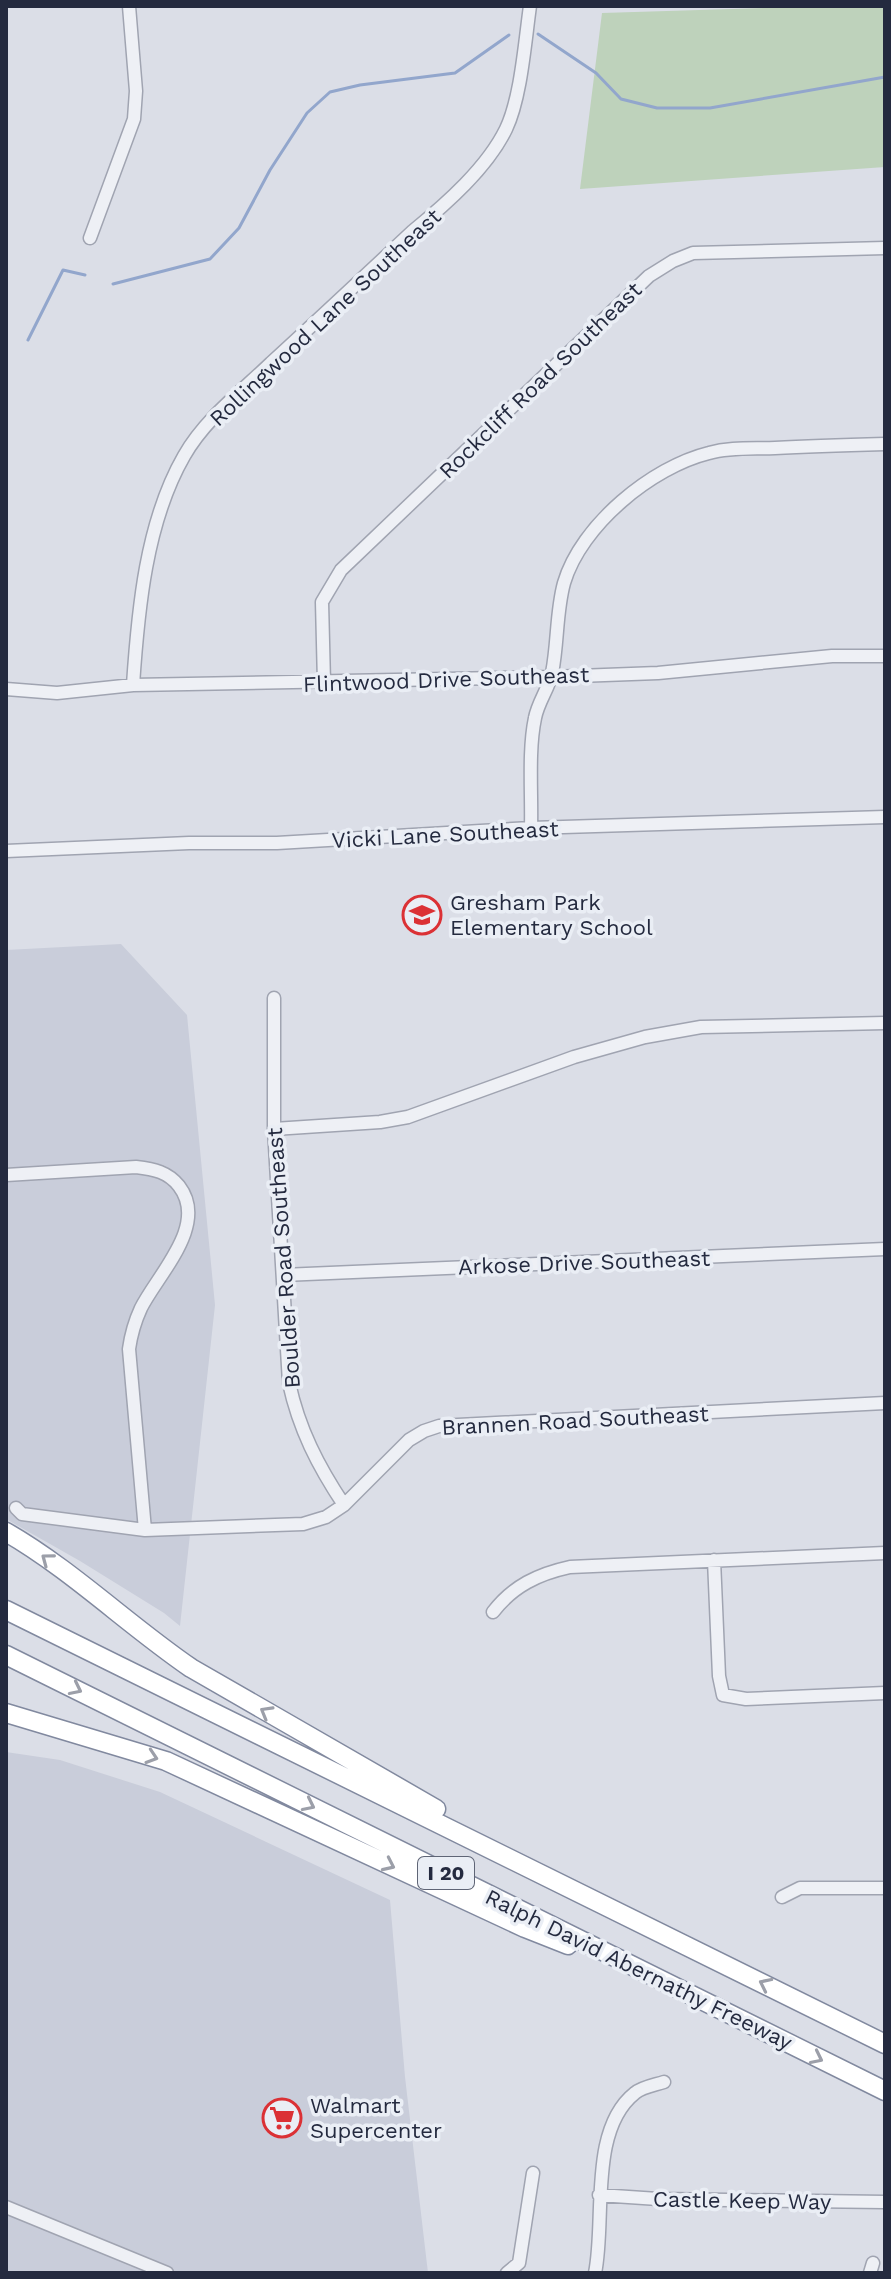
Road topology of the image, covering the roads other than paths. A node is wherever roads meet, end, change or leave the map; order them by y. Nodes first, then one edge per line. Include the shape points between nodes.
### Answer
1 (129, 6) edge
2 (530, 6) edge
3 (90, 238) dead end
4 (885, 248) edge
5 (885, 444) edge
6 (885, 656) edge
7 (551, 677) junction
8 (324, 683) junction
9 (133, 685) junction
10 (6, 689) edge
11 (885, 817) edge
12 (531, 828) junction
13 (6, 851) edge
14 (274, 998) dead end
15 (885, 1023) edge
16 (274, 1129) junction
17 (6, 1175) edge
18 (885, 1249) edge
19 (283, 1275) junction
20 (885, 1403) edge
21 (344, 1505) junction
22 (16, 1508) dead end
23 (145, 1530) junction
24 (6, 1532) edge
25 (885, 1553) edge
26 (714, 1560) junction
27 (6, 1610) edge
28 (493, 1612) dead end
29 (6, 1655) edge
30 (885, 1693) edge
31 (6, 1713) edge
32 (885, 1888) edge
33 (782, 1897) dead end
34 (601, 1904) junction
35 (681, 1990) junction
36 (885, 2044) edge
37 (664, 2082) dead end
38 (885, 2091) edge
39 (533, 2173) dead end
40 (599, 2195) junction
41 (885, 2202) edge
42 (6, 2207) edge
43 (164, 2272) edge
44 (507, 2273) edge
45 (595, 2273) edge

1 - 3 street via 134,119
2 - 9 street, Rollingwood Lane Southeast via 515,98 495,147 447,204 216,415 185,454 150,555 137,617
4 - 8 street, Rockcliff Road Southeast via 693,253 649,276 341,570 322,602
5 - 7 street via 727,449 686,460 649,481 594,529 571,564 559,605
6 - 7 street, Flintwood Drive Southeast
7 - 8 street, Flintwood Drive Southeast
7 - 12 street via 534,723
8 - 9 street, Flintwood Drive Southeast
9 - 10 street, Flintwood Drive Southeast via 57,693
11 - 12 street, Vicki Lane Southeast
12 - 13 street, Vicki Lane Southeast
14 - 16 street, Boulder Road Southeast
15 - 16 street via 687,1029 574,1057 408,1117
16 - 19 street, Boulder Road Southeast
17 - 23 street via 136,1167 157,1169 182,1189 188,1223 141,1308 129,1349
18 - 19 street, Arkose Drive Southeast
19 - 21 street, Boulder Road Southeast via 293,1401 313,1457
20 - 21 street, Brannen Road Southeast via 439,1426 409,1440
21 - 23 street, Brannen Road Southeast via 326,1517 290,1526
22 - 23 street, Brannen Road Southeast via 22,1514
34 -> 24 highway via 191,1668
25 - 26 street
26 - 28 street via 551,1571 507,1593
26 - 30 street via 720,1699
27 - 34 highway, Ralph David Abernathy Freeway / I 20
29 -> 35 highway, Ralph David Abernathy Freeway / I 20
31 -> 35 highway via 166,1761 525,1928
32 - 33 street via 800,1888
36 -> 34 highway, Ralph David Abernathy Freeway / I 20
35 -> 38 highway, Ralph David Abernathy Freeway / I 20
37 - 40 street via 636,2091 619,2109
39 - 44 street via 519,2263
40 - 41 street, Castle Keep Way
40 - 45 street
42 - 43 street

